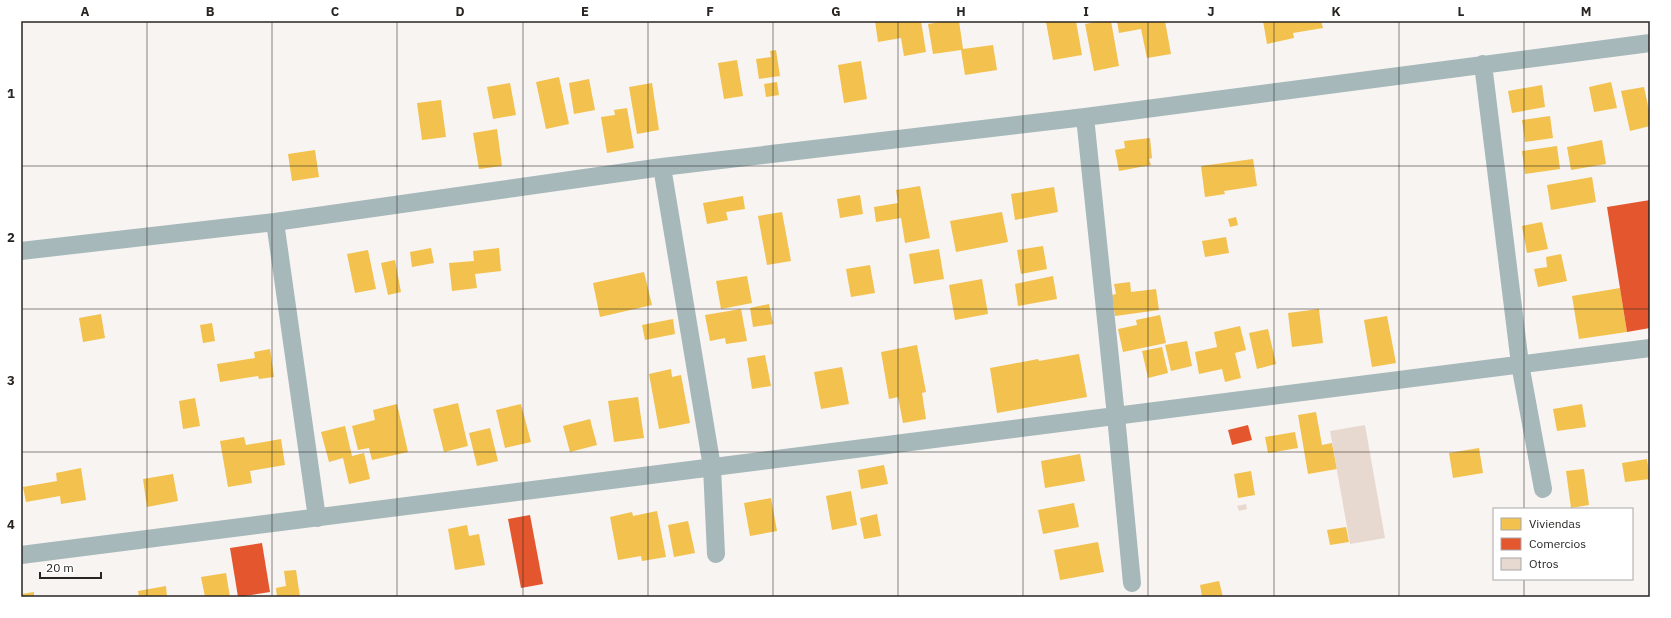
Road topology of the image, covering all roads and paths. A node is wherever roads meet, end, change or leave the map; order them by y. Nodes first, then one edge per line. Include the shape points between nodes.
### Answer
1 (1650, 43) edge
2 (1484, 64) junction
3 (1085, 117) junction
4 (662, 167) junction
5 (275, 222) junction
6 (21, 251) edge
7 (1650, 348) edge
8 (1520, 364) junction
9 (1116, 416) junction
10 (712, 467) junction
11 (1543, 489) dead end
12 (316, 518) junction
13 (716, 554) dead end
14 (21, 555) edge
15 (1132, 583) dead end

1 - 2 street
2 - 3 street
2 - 8 street
3 - 4 street
3 - 9 street
4 - 5 street
4 - 10 street
5 - 6 street
5 - 12 street
7 - 8 street
8 - 9 street
8 - 11 street
9 - 10 street
9 - 15 street
10 - 12 street
10 - 13 street
12 - 14 street

